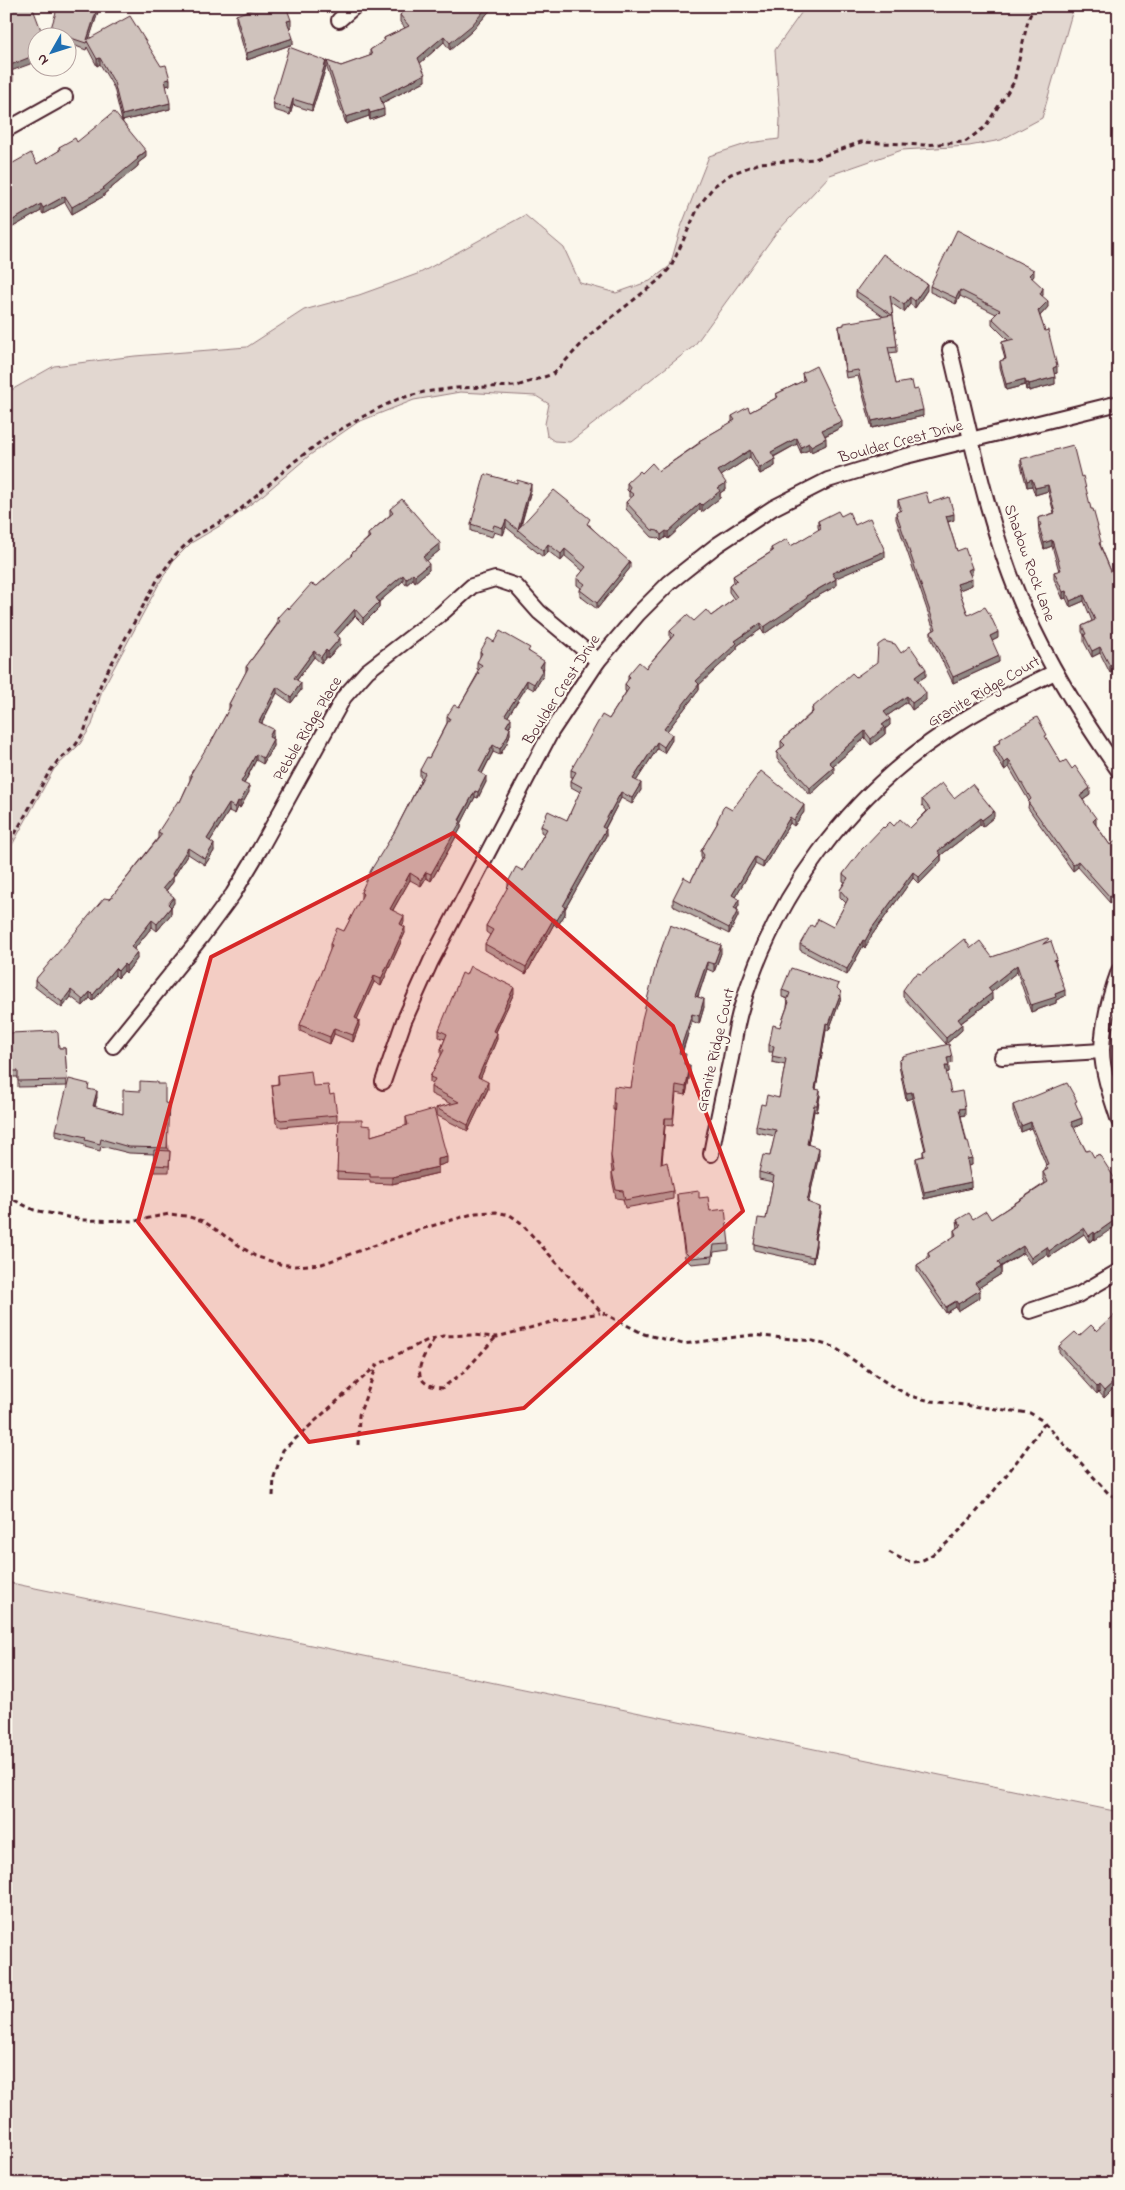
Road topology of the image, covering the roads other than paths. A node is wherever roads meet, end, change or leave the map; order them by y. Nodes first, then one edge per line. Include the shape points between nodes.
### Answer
1 (355, 6) edge
2 (339, 20) dead end
3 (65, 97) dead end
4 (6, 130) edge
5 (950, 350) dead end
6 (1119, 403) edge
7 (972, 440) junction
8 (598, 661) junction
9 (1055, 672) junction
10 (1119, 771) edge
11 (1119, 970) edge
12 (114, 1046) dead end
13 (1102, 1051) junction
14 (1002, 1057) dead end
15 (383, 1082) dead end
16 (1119, 1121) edge
17 (711, 1154) dead end
18 (1119, 1271) edge
19 (1030, 1311) dead end

1 - 2 street
3 - 4 street
5 - 7 street, Shadow Rock Lane
6 - 7 street, Boulder Crest Drive
7 - 8 street, Boulder Crest Drive via 828,480 773,508 717,544 669,583
7 - 9 street, Shadow Rock Lane via 1007,563 1025,611
8 - 12 street, Pebble Ridge Place via 539,612 516,586 495,580 472,586 442,614 367,671 344,697 232,894
8 - 15 street, Boulder Crest Drive via 551,732 430,960
9 - 10 street, Shadow Rock Lane
9 - 17 street, Granite Ridge Court via 992,703 908,759 844,820 804,872 772,932 740,1010
11 - 13 street via 1107,1010
13 - 14 street
13 - 16 street
18 - 19 street via 1078,1295

